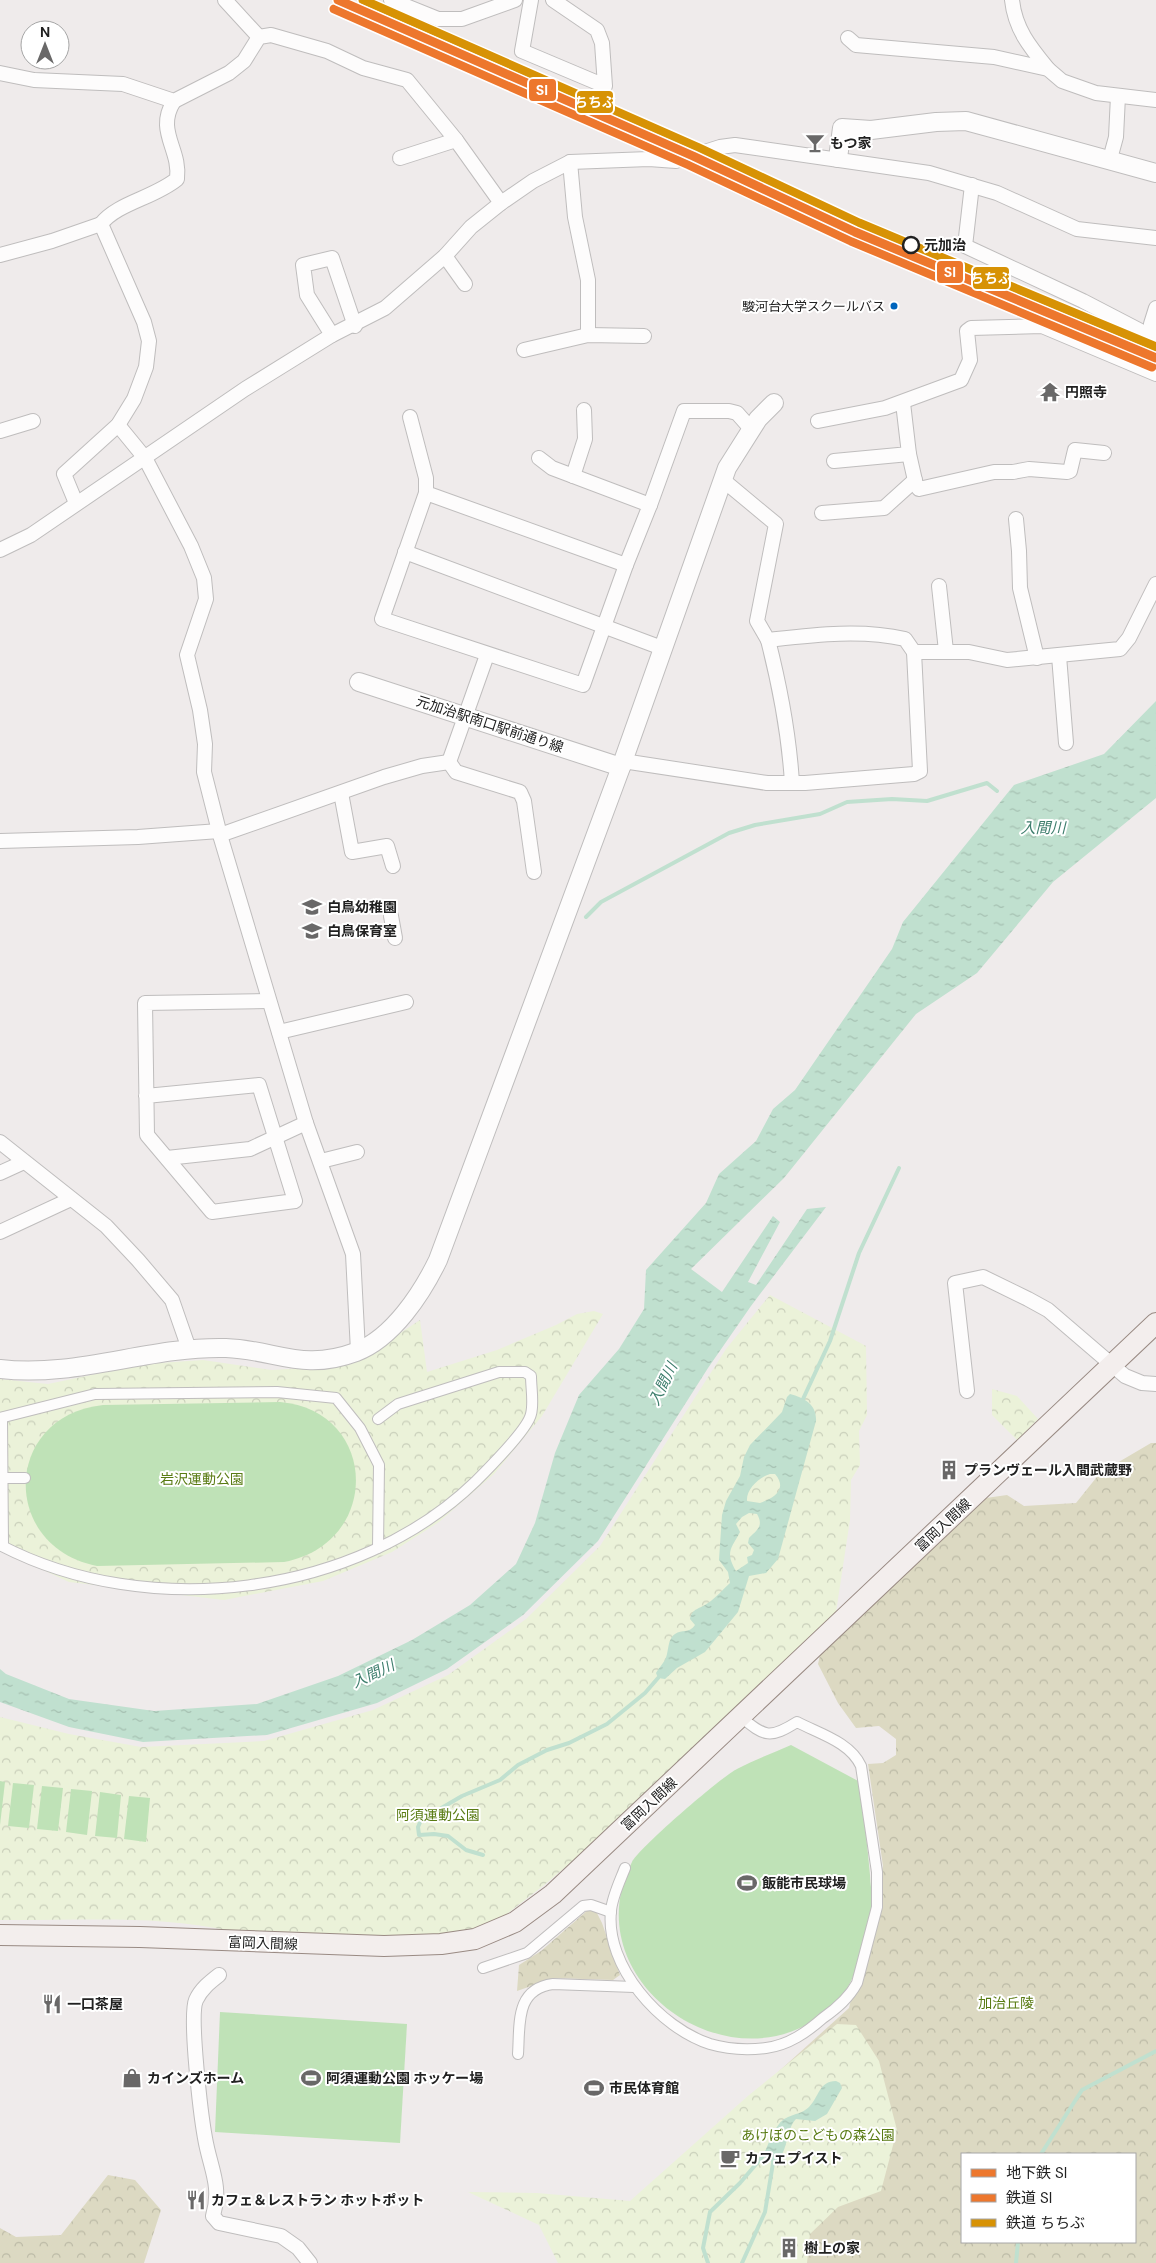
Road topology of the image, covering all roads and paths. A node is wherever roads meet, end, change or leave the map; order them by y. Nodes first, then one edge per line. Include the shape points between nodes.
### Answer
1 (225, 0) edge
2 (392, 0) edge
3 (514, 0) edge
4 (531, 0) edge
5 (553, 0) edge
6 (1012, 0) edge
7 (259, 36) junction
8 (848, 38) dead end
9 (1048, 69) junction
10 (0, 73) edge
11 (1118, 96) junction
12 (1156, 100) edge
13 (174, 101) junction
14 (456, 140) junction
15 (400, 158) dead end
16 (838, 158) junction
17 (1110, 159) junction
18 (570, 162) junction
19 (1156, 173) edge
20 (972, 185) junction
21 (501, 203) junction
22 (101, 224) junction
23 (1156, 238) edge
24 (0, 255) edge
25 (445, 256) junction
26 (464, 284) dead end
27 (1156, 308) edge
28 (355, 326) junction
29 (588, 335) junction
30 (332, 336) junction
31 (644, 336) dead end
32 (1154, 338) edge
33 (524, 350) dead end
34 (1156, 373) edge
35 (774, 402) dead end
36 (903, 402) junction
37 (584, 410) dead end
38 (410, 417) dead end
39 (33, 421) dead end
40 (818, 421) dead end
41 (118, 425) junction
42 (0, 430) edge
43 (752, 430) junction
44 (1104, 452) dead end
45 (909, 454) junction
46 (145, 458) junction
47 (540, 458) dead end
48 (834, 462) dead end
49 (573, 476) junction
50 (723, 480) junction
51 (915, 480) junction
52 (426, 493) junction
53 (76, 503) junction
54 (650, 505) junction
55 (822, 513) dead end
56 (1016, 519) dead end
57 (0, 550) edge
58 (406, 552) junction
59 (626, 565) junction
60 (1156, 584) edge
61 (939, 586) dead end
62 (604, 626) junction
63 (768, 640) junction
64 (662, 648) junction
65 (946, 651) junction
66 (914, 652) junction
67 (487, 655) junction
68 (1059, 656) junction
69 (1037, 658) junction
70 (359, 682) dead end
71 (466, 716) junction
72 (1066, 743) dead end
73 (450, 762) junction
74 (622, 764) junction
75 (792, 783) junction
76 (341, 793) junction
77 (219, 833) junction
78 (0, 841) edge
79 (393, 866) dead end
80 (534, 872) dead end
81 (391, 916) dead end
82 (395, 938) dead end
83 (270, 1001) junction
84 (406, 1002) dead end
85 (279, 1032) junction
86 (146, 1096) junction
87 (306, 1123) junction
88 (276, 1137) junction
89 (0, 1142) edge
90 (357, 1152) dead end
91 (166, 1158) junction
92 (321, 1161) junction
93 (24, 1162) junction
94 (0, 1174) edge
95 (71, 1199) junction
96 (0, 1232) edge
97 (1156, 1323) edge
98 (189, 1349) junction
99 (358, 1351) junction
100 (1114, 1365) junction
101 (0, 1369) edge
102 (1156, 1384) edge
103 (968, 1391) dead end
104 (1, 1419) edge
105 (378, 1419) dead end
106 (1, 1478) edge
107 (25, 1478) dead end
108 (2, 1546) edge
109 (378, 1548) junction
110 (741, 1717) junction
111 (625, 1868) dead end
112 (610, 1912) junction
113 (0, 1935) edge
114 (484, 1968) dead end
115 (220, 1975) dead end
116 (634, 1987) junction
117 (518, 2054) dead end
118 (310, 2263) edge

1 - 7 street
2 - 3 street via 438,19 462,19
4 - 5 street via 522,51 604,86 602,44 597,30
6 - 9 street via 1016,23 1024,39
7 - 13 street via 244,61 229,73
7 - 14 street via 271,35 327,51 363,68 407,80
8 - 9 street via 856,45 994,56
9 - 11 street via 1062,81 1096,93
10 - 13 street via 34,80 123,84
11 - 12 street
11 - 17 street via 1116,137
13 - 22 street via 167,112 166,126 178,170 177,179 146,198 110,212
14 - 15 street
14 - 21 street
16 - 17 street via 842,128 871,130 961,120
16 - 18 street via 728,145 676,161 614,159
16 - 20 street via 912,170
17 - 19 street
18 - 21 street via 533,181
18 - 29 street via 575,217 588,280
20 - 23 street via 997,192 1077,229
20 - 32 street via 965,246
21 - 25 street via 471,227
22 - 24 street
22 - 41 street via 149,340 146,367 134,399
25 - 26 street
25 - 28 street via 406,292
27 - 32 street via 1152,324
28 - 30 street
28 - 30 street via 332,258 303,265 308,295
29 - 31 street
29 - 33 street
30 - 46 street via 245,389
32 - 34 street
34 - 36 street via 1042,326 971,328 967,331 969,364 961,380
35 - 43 street
36 - 40 street
36 - 45 street
37 - 49 street via 585,439
38 - 52 street via 426,478
39 - 42 street
41 - 46 street
41 - 53 street via 64,474
43 - 50 street via 727,468
43 - 54 street via 737,413 684,411
44 - 51 street via 1075,450 1067,472 1029,469 994,472 919,489
45 - 48 street
45 - 51 street
46 - 53 street
46 - 77 street via 204,578 206,599 187,655 205,744 204,772
47 - 49 street via 552,468
49 - 54 street
50 - 63 street via 776,524 757,621
50 - 64 street
51 - 55 street via 884,508
52 - 58 street
52 - 59 street
53 - 57 street via 31,536
54 - 59 street
56 - 69 street via 1020,588
58 - 62 street
58 - 67 street via 382,619
59 - 62 street
60 - 68 street via 1129,638 1120,649
61 - 65 street
62 - 64 street
62 - 67 street via 583,685
63 - 66 street via 829,634 883,635 905,639
63 - 75 street via 781,691
64 - 74 street
65 - 66 street
65 - 69 street via 1007,660
66 - 75 street via 920,771
67 - 71 street
68 - 69 street
68 - 72 street
70 - 71 street, 元加治駅南口駅前通り線
71 - 73 street
71 - 74 street, 元加治駅南口駅前通り線
73 - 76 street via 422,766
73 - 80 street via 456,772 520,792
74 - 75 street via 767,783
74 - 99 street via 438,1260 425,1287 408,1310 382,1336
76 - 77 street
76 - 79 street via 352,852 387,846
77 - 78 street
77 - 83 street
81 - 82 street
83 - 85 street
83 - 86 street via 145,1004
84 - 85 street
85 - 87 street
86 - 88 street via 260,1085
86 - 91 street via 147,1135
87 - 88 street
87 - 92 street
88 - 91 street via 250,1149
88 - 91 street via 295,1201 212,1212
89 - 93 street
90 - 92 street
92 - 99 street via 353,1254
93 - 94 street
93 - 95 street
95 - 96 street
95 - 98 street via 106,1226 172,1300
97 - 100 main road, 富岡入間線
98 - 99 street via 228,1348 295,1361 326,1360
98 - 101 street via 52,1371
100 - 102 street via 1125,1376 1142,1383
100 - 103 street via 1048,1310 983,1277 954,1284
100 - 110 main road, 富岡入間線
104 - 106 street
104 - 109 street via 95,1394 277,1392 336,1398 363,1427 378,1465
105 - 109 street via 398,1404 499,1372 525,1372 531,1376 532,1415 495,1462 440,1512
106 - 107 street
106 - 108 street
108 - 109 street via 63,1570 158,1589 227,1589 334,1565
110 - 113 main road, 富岡入間線 via 553,1894 515,1922 475,1939 384,1946
110 - 116 street via 762,1733 778,1733 797,1722 846,1747 861,1766 877,1872 877,1907 857,1983 842,2003 806,2033 768,2048 710,2044 694,2037 663,2016
111 - 112 street
112 - 114 street via 591,1905 584,1906 527,1953
112 - 116 street via 615,1944
115 - 118 street via 200,1993 193,2013 205,2139 216,2178 218,2201 213,2216 219,2223 281,2236 291,2241
116 - 117 street via 553,1984 541,1987 525,1999 521,2007

